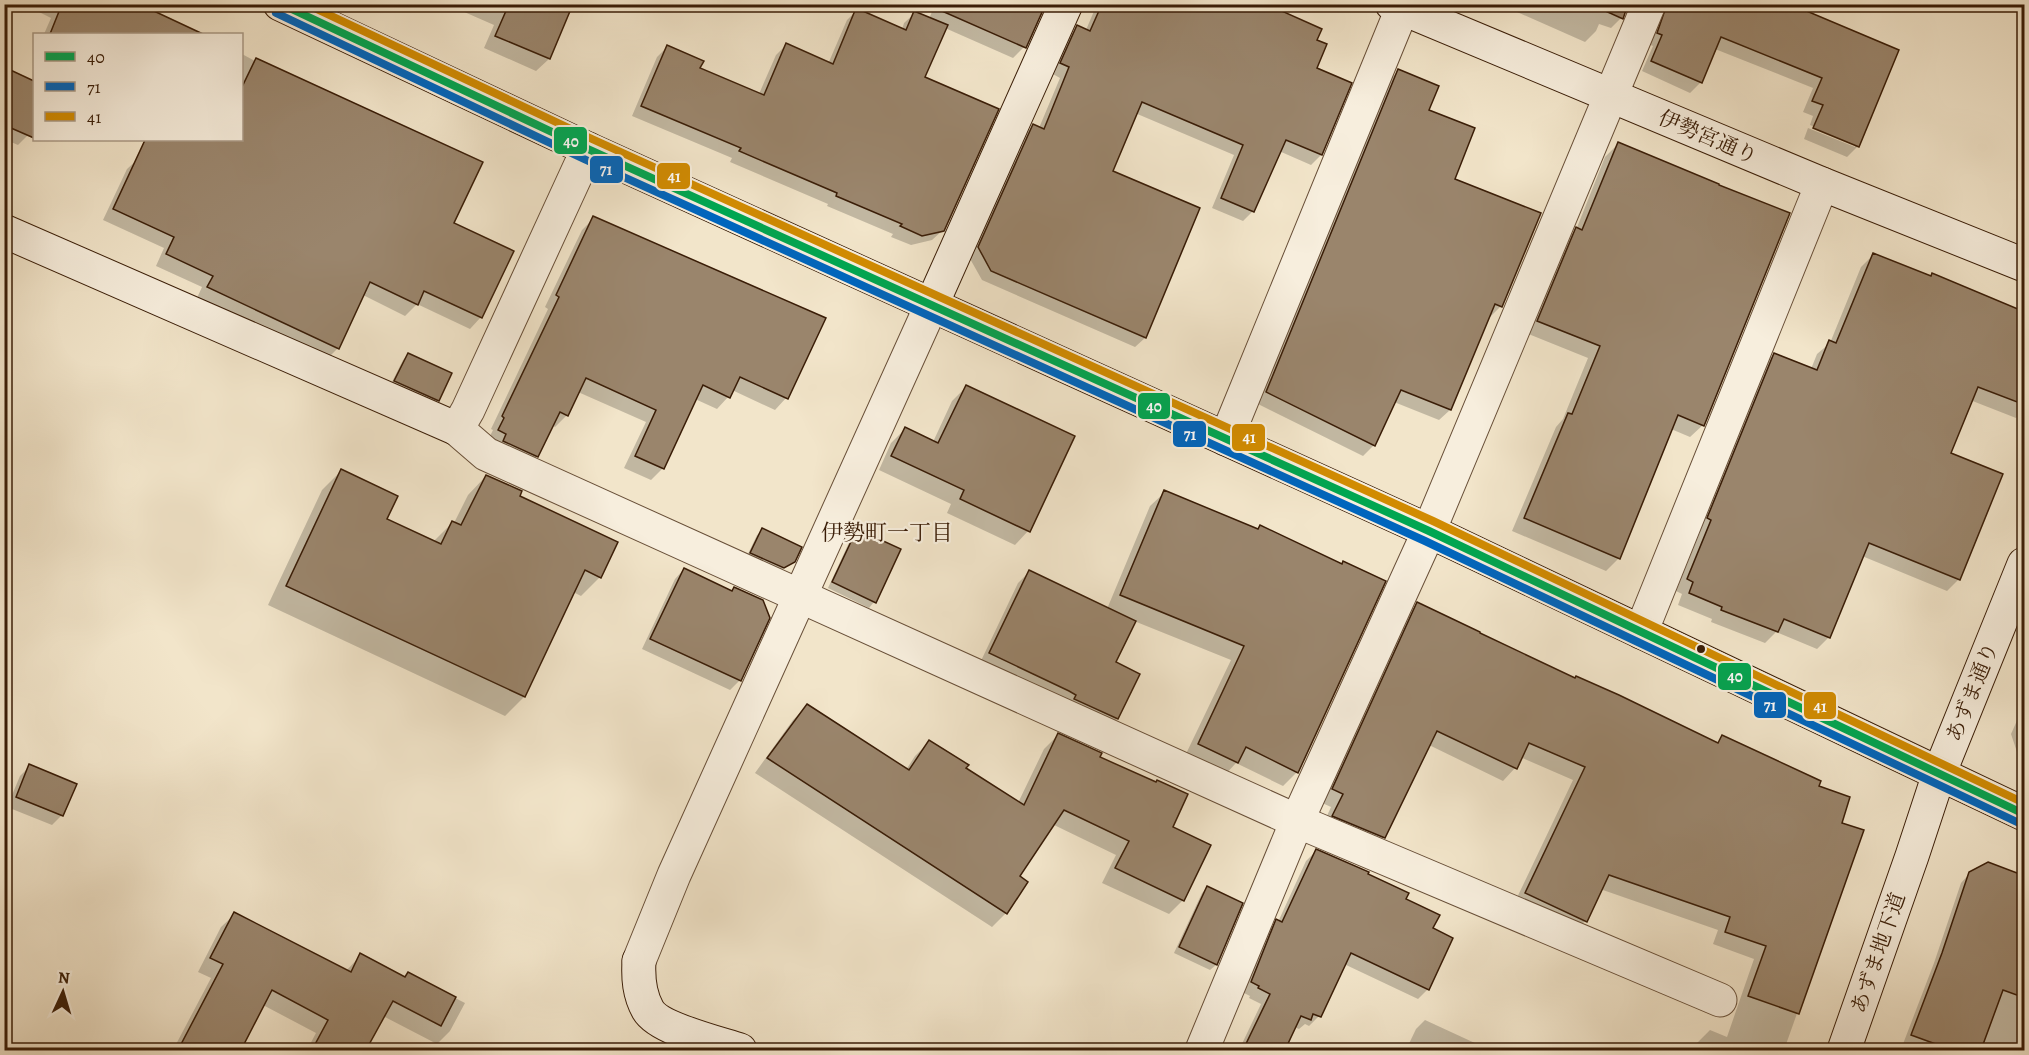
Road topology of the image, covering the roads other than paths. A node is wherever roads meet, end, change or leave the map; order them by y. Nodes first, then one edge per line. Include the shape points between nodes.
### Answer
1 (280, 4) edge
2 (1066, 4) edge
3 (1649, 4) edge
4 (1397, 7) edge
5 (1611, 96) junction
6 (588, 149) junction
7 (1822, 184) junction
8 (4, 231) edge
9 (2025, 265) edge
10 (932, 304) junction
11 (457, 429) junction
12 (1226, 439) junction
13 (1430, 531) junction
14 (2025, 564) edge
15 (799, 597) junction
16 (1641, 632) junction
17 (1939, 774) junction
18 (2025, 813) edge
19 (1297, 821) junction
20 (1912, 856) joint
21 (1720, 1000) dead end
22 (740, 1050) edge
23 (1202, 1050) edge
24 (1844, 1050) edge

1 - 6 main road
2 - 10 street
3 - 5 street
4 - 5 street, 伊勢宮通り
4 - 12 street
5 - 7 street, 伊勢宮通り
5 - 13 street
6 - 10 main road
6 - 11 street
7 - 9 street, 伊勢宮通り
7 - 16 street
8 - 11 street
10 - 12 main road
10 - 15 street
11 - 15 street via 486,454
12 - 13 main road
13 - 16 main road
13 - 19 street
14 - 17 street, あずま通り
15 - 19 street
15 - 22 street via 639,961 638,983 649,1012 670,1028
16 - 17 main road
17 - 18 main road
17 - 20 street, あずま通り
19 - 21 street
19 - 23 street
20 - 24 street, あずま地下道

